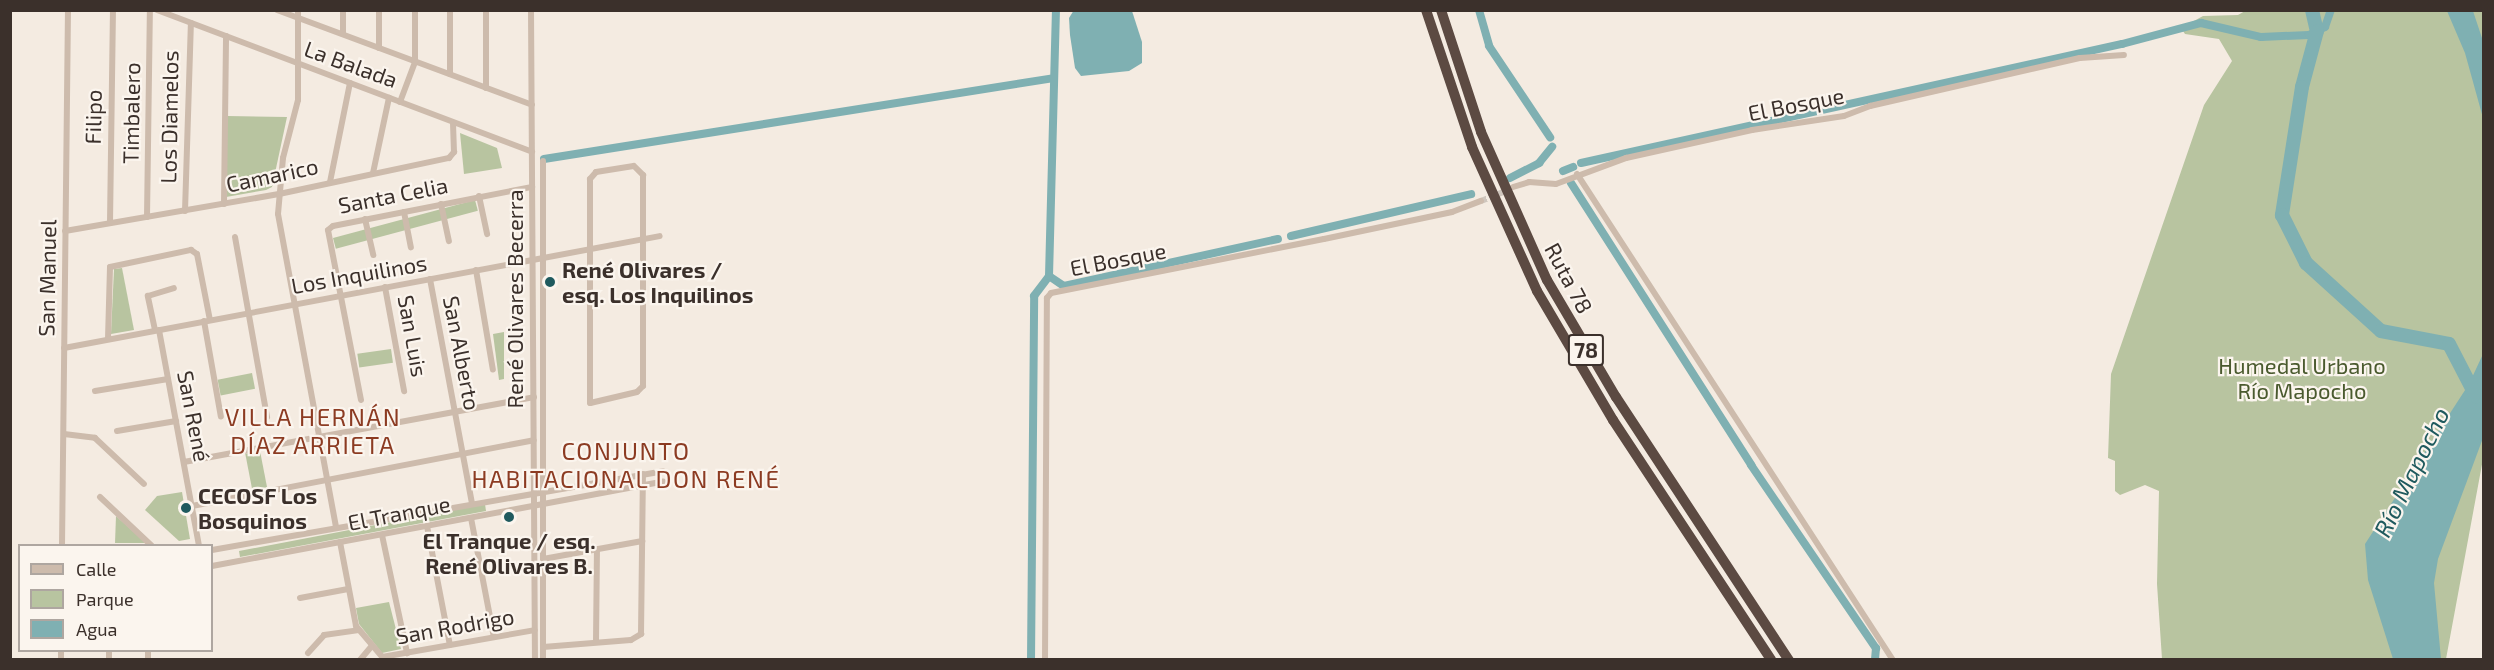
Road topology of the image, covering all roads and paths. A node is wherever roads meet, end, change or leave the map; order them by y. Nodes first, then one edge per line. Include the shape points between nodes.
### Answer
1 (68, 10) edge
2 (113, 10) edge
3 (150, 10) edge
4 (157, 10) edge
5 (277, 10) edge
6 (298, 10) edge
7 (343, 10) edge
8 (379, 10) edge
9 (415, 10) edge
10 (450, 10) edge
11 (486, 10) edge
12 (531, 10) edge
13 (1426, 10) edge
14 (1441, 10) edge
15 (298, 18) junction
16 (191, 23) junction
17 (343, 34) junction
18 (226, 36) junction
19 (379, 48) junction
20 (2124, 55) dead end
21 (415, 62) junction
22 (298, 64) junction
23 (450, 74) junction
24 (350, 83) junction
25 (486, 88) junction
26 (389, 98) junction
27 (400, 102) junction
28 (532, 105) junction
29 (453, 123) junction
30 (532, 152) junction
31 (543, 161) dead end
32 (373, 173) junction
33 (1577, 174) junction
34 (330, 182) junction
35 (532, 187) junction
36 (1513, 187) tunnel mouth
37 (279, 194) junction
38 (479, 196) junction
39 (1481, 201) tunnel mouth
40 (224, 204) junction
41 (441, 204) junction
42 (185, 211) junction
43 (404, 212) junction
44 (147, 217) junction
45 (365, 219) junction
46 (110, 223) junction
47 (65, 231) junction
48 (487, 234) dead end
49 (660, 236) dead end
50 (235, 237) dead end
51 (643, 240) junction
52 (449, 241) dead end
53 (411, 247) dead end
54 (589, 250) junction
55 (373, 255) dead end
56 (543, 259) junction
57 (534, 260) junction
58 (476, 270) junction
59 (430, 279) junction
60 (385, 287) junction
61 (174, 288) dead end
62 (339, 295) junction
63 (295, 304) junction
64 (247, 313) junction
65 (207, 320) junction
66 (157, 330) junction
67 (108, 339) junction
68 (64, 348) junction
69 (493, 370) dead end
70 (168, 379) junction
71 (95, 391) dead end
72 (404, 391) dead end
73 (534, 397) junction
74 (361, 400) dead end
75 (454, 412) junction
76 (221, 417) dead end
77 (267, 417) dead end
78 (176, 422) junction
79 (117, 432) dead end
80 (64, 434) junction
81 (319, 437) junction
82 (534, 440) junction
83 (463, 454) junction
84 (184, 462) junction
85 (663, 471) dead end
86 (643, 474) junction
87 (327, 480) junction
88 (663, 482) dead end
89 (144, 484) dead end
90 (643, 486) junction
91 (543, 491) junction
92 (534, 493) junction
93 (100, 497) dead end
94 (490, 501) junction
95 (472, 504) junction
96 (543, 505) junction
97 (192, 506) junction
98 (534, 506) junction
99 (493, 514) junction
100 (471, 518) junction
101 (426, 526) junction
102 (336, 528) junction
103 (382, 534) junction
104 (642, 541) junction
105 (340, 542) junction
106 (62, 544) edge
107 (150, 544) edge
108 (199, 544) edge
109 (234, 547) junction
110 (597, 549) junction
111 (213, 550) edge
112 (543, 559) junction
113 (236, 561) junction
114 (213, 566) edge
115 (348, 589) junction
116 (300, 598) dead end
117 (359, 630) junction
118 (535, 630) junction
119 (494, 637) junction
120 (596, 642) junction
121 (450, 645) junction
122 (372, 647) junction
123 (543, 647) junction
124 (308, 653) dead end
125 (407, 653) junction
126 (383, 658) edge
127 (360, 660) edge
128 (535, 660) edge
129 (543, 660) edge
130 (1045, 660) edge
131 (1771, 660) edge
132 (1789, 660) edge
133 (1893, 660) edge

1 - 47 street, San Manuel
2 - 46 street, Filipo
3 - 44 street, Timbalero
4 - 16 street, La Balada
5 - 15 street
6 - 15 street
7 - 17 street
8 - 19 street
9 - 21 street
10 - 23 street
11 - 25 street
12 - 28 street, René Olivares Becerra
13 - 131 highway, Ruta 78 / 78 via 1472,147 1537,291 1613,420
14 - 132 highway, Ruta 78 / 78 via 1481,132 1552,290 1622,407
15 - 17 street
15 - 22 street
16 - 18 street, La Balada
16 - 42 street, Los Diamelos
17 - 19 street
18 - 22 street, La Balada
18 - 40 street
19 - 21 street
20 - 33 street, El Bosque via 2080,58 1870,106 1844,116 1752,130 1626,158
21 - 23 street
21 - 27 street
22 - 24 street, La Balada
22 - 37 street via 296,110 283,158
23 - 25 street
24 - 26 street, La Balada
24 - 34 street
25 - 28 street
26 - 27 street, La Balada
26 - 32 street
27 - 29 street, La Balada
28 - 30 street, René Olivares Becerra
29 - 30 street, La Balada
29 - 32 street, Camarico via 451,157
30 - 35 street, René Olivares Becerra
31 - 56 street, René Olivares Becerra
32 - 34 street, Camarico
33 - 36 street, El Bosque via 1556,184 1530,182
33 - 133 street
34 - 37 street, Camarico
35 - 38 street, Santa Celia
35 - 57 street, René Olivares Becerra
37 - 40 street, Camarico
37 - 63 street via 278,214
38 - 41 street, Santa Celia
38 - 48 street
39 - 130 street, El Bosque via 1452,212 1051,293 1047,298
40 - 42 street, Camarico
41 - 43 street, Santa Celia
41 - 52 street
42 - 44 street, Camarico
43 - 45 street, Santa Celia
43 - 53 street
44 - 46 street, Camarico
45 - 55 street
45 - 62 street, Santa Celia via 333,226 326,233
46 - 47 street, Camarico
47 - 68 street, San Manuel
49 - 51 street, Los Inquilinos
50 - 64 street
51 - 54 street, Los Inquilinos
51 - 54 street via 643,175 634,166 596,172 590,179
51 - 54 street via 640,390 590,403
54 - 56 street, Los Inquilinos
56 - 57 street, Los Inquilinos
56 - 91 street, René Olivares Becerra
57 - 58 street, Los Inquilinos
57 - 73 street, René Olivares Becerra
58 - 59 street, Los Inquilinos
58 - 69 street
59 - 60 street, Los Inquilinos
59 - 75 street, San Alberto
60 - 62 street, Los Inquilinos
60 - 72 street, San Luis
61 - 66 street, San René via 148,296
62 - 63 street, Los Inquilinos
62 - 74 street, Santa Celia
63 - 64 street, Los Inquilinos
63 - 81 street
64 - 65 street, Los Inquilinos
64 - 77 street
65 - 66 street, Los Inquilinos
65 - 67 street via 196,252 110,267
65 - 76 street
66 - 67 street, Los Inquilinos
66 - 70 street, San René
67 - 68 street, Los Inquilinos
68 - 80 street, San Manuel
70 - 71 street
70 - 78 street, San René
73 - 75 street
73 - 82 street, René Olivares Becerra
75 - 81 street
75 - 83 street, San Alberto
78 - 79 street
78 - 84 street, San René
80 - 89 street via 95,438
80 - 106 street, San Manuel
81 - 84 street
81 - 87 street
82 - 83 street
82 - 92 street, René Olivares Becerra
83 - 87 street
83 - 95 street, San Alberto
84 - 97 street, San René
85 - 86 street, El Tranque
86 - 90 street
86 - 91 street, El Tranque
87 - 97 street
87 - 102 street
88 - 90 street, El Tranque
90 - 96 street, El Tranque
90 - 104 street
91 - 92 street, El Tranque
91 - 96 street, René Olivares Becerra
92 - 94 street, El Tranque
92 - 98 street, René Olivares Becerra
93 - 107 street
94 - 95 street, El Tranque
94 - 99 street
95 - 102 street, El Tranque
96 - 98 street, El Tranque
96 - 112 street, René Olivares Becerra
97 - 108 street, San René
98 - 99 street, El Tranque
98 - 118 street, René Olivares Becerra
99 - 100 street, El Tranque
100 - 101 street, El Tranque
100 - 119 street
101 - 103 street, El Tranque
101 - 121 street
102 - 109 street, El Tranque
103 - 105 street, El Tranque
103 - 125 street
104 - 110 street
104 - 120 street via 642,628 634,639
105 - 113 street, El Tranque
105 - 115 street
109 - 111 street, El Tranque
109 - 113 street
110 - 112 street
110 - 120 street
112 - 123 street, René Olivares Becerra
113 - 114 street, El Tranque
115 - 116 street
115 - 117 street
117 - 122 street
117 - 124 street via 324,635
118 - 119 street, San Rodrigo
118 - 128 street, René Olivares Becerra
119 - 121 street, San Rodrigo
120 - 123 street
121 - 125 street, San Rodrigo
122 - 126 street
122 - 127 street
123 - 129 street, René Olivares Becerra
125 - 126 street, San Rodrigo

